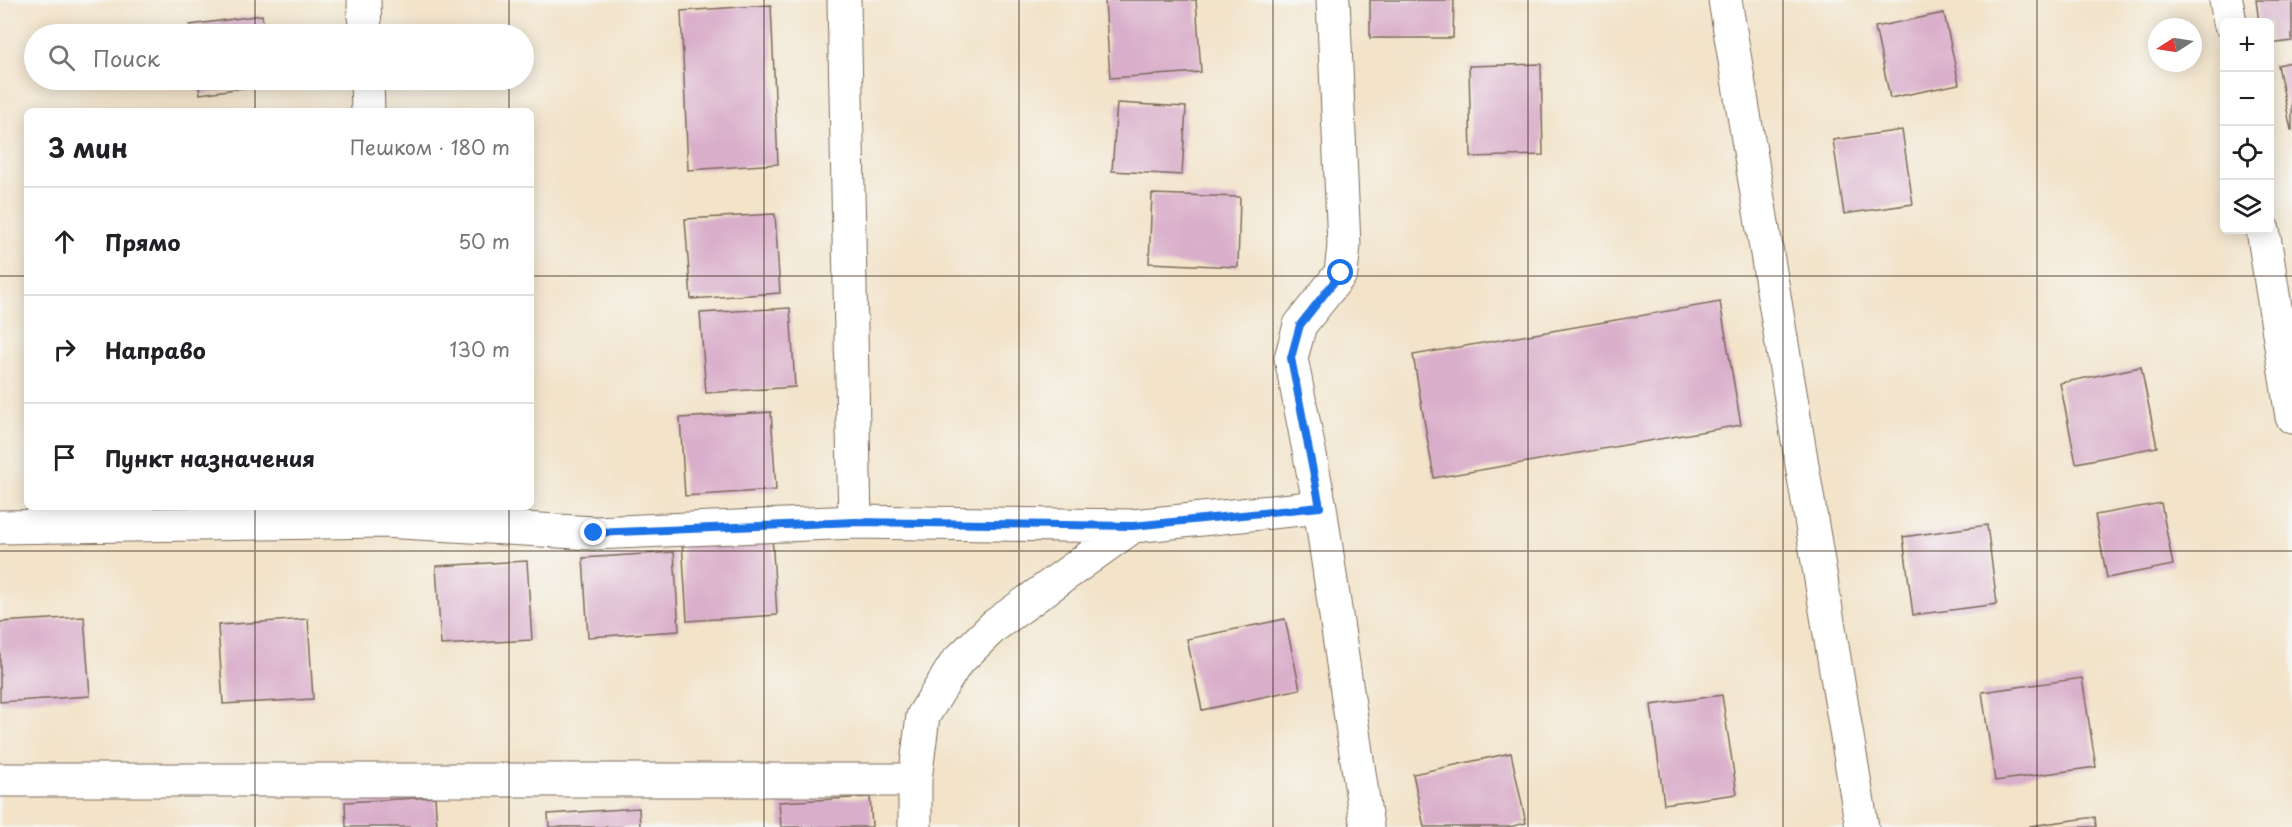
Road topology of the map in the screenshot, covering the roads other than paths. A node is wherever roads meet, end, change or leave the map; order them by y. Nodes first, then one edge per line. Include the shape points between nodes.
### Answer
1 (364, 0) edge
2 (844, 0) edge
3 (1333, 0) edge
4 (1725, 0) edge
5 (2226, 0) edge
6 (2229, 18) edge
7 (365, 24) edge
8 (367, 90) edge
9 (368, 108) edge
10 (2264, 234) edge
11 (2292, 417) edge
12 (1320, 507) junction
13 (384, 514) edge
14 (855, 522) junction
15 (1133, 526) junction
16 (0, 527) edge
17 (0, 780) edge
18 (915, 780) junction
19 (915, 827) edge
20 (1367, 827) edge
21 (1862, 827) edge

1 - 7 street
2 - 14 street
3 - 12 street via 1344,244 1341,273 1300,325 1291,358
4 - 21 street
5 - 6 street
8 - 9 street
10 - 11 street
12 - 15 street
12 - 20 street
13 - 14 street via 594,533
13 - 16 street
14 - 15 street
15 - 18 street via 994,626 956,663 923,716
17 - 18 street
18 - 19 street

